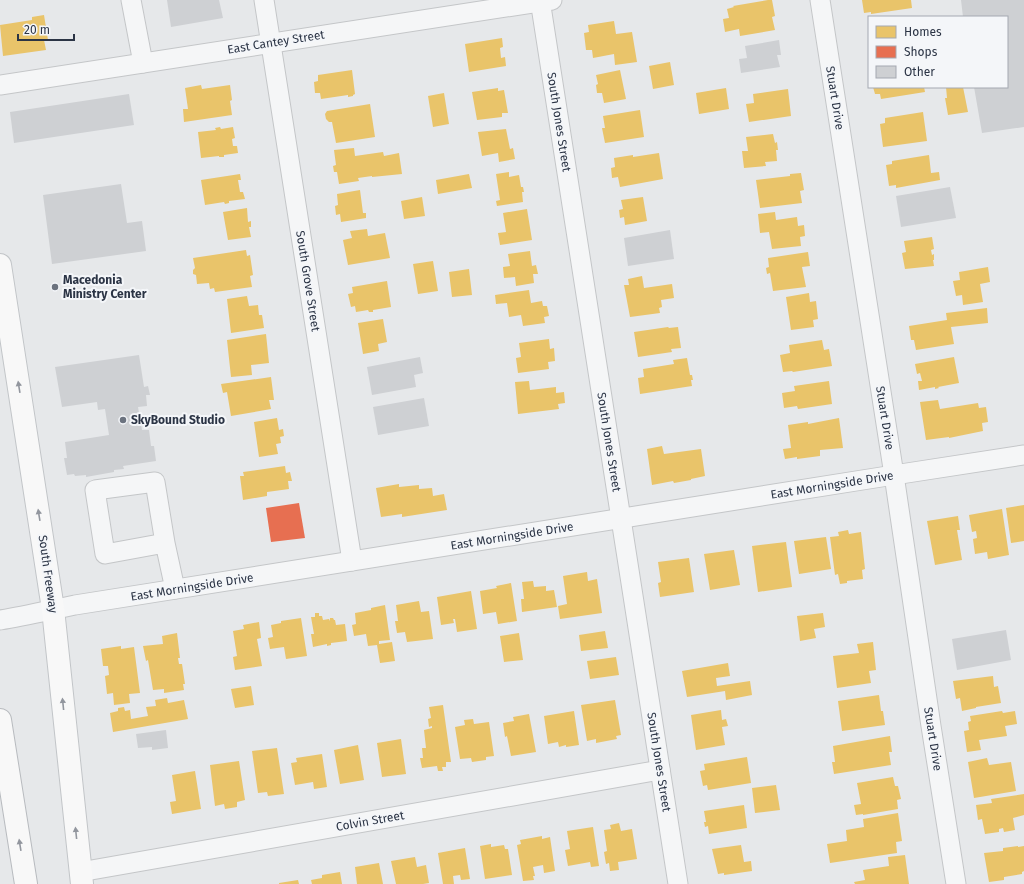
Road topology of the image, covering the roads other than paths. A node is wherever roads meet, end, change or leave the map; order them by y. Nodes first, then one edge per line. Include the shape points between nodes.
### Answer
1 (131, 0) edge
2 (264, 0) edge
3 (820, 0) edge
4 (544, 1) edge
5 (270, 43) junction
6 (143, 63) junction
7 (0, 85) edge
8 (0, 265) edge
9 (1024, 456) edge
10 (894, 475) junction
11 (621, 518) junction
12 (165, 543) junction
13 (352, 561) junction
14 (175, 589) junction
15 (53, 609) junction
16 (0, 620) edge
17 (0, 720) edge
18 (660, 770) junction
19 (81, 878) edge
20 (26, 884) edge
21 (678, 884) edge
22 (956, 884) edge

1 - 6 street
2 - 5 street, South Grove Street
3 - 10 street, Stuart Drive
4 - 5 street, East Cantey Street
4 - 11 street, South Jones Street
5 - 6 street, East Cantey Street
5 - 13 street, South Grove Street
6 - 7 street, East Cantey Street
15 -> 8 main road, South Freeway
9 - 10 street, East Morningside Drive
10 - 11 street, East Morningside Drive
10 - 22 street, Stuart Drive
11 - 13 street, East Morningside Drive
11 - 18 street, South Jones Street
12 - 12 street via 155,482 95,490 105,554
12 - 14 street
13 - 14 street, East Morningside Drive
14 - 15 street, East Morningside Drive
15 - 16 street, East Morningside Drive
19 -> 15 main road, South Freeway
20 -> 17 main road
18 - 19 street, Colvin Street
18 - 21 street, South Jones Street

